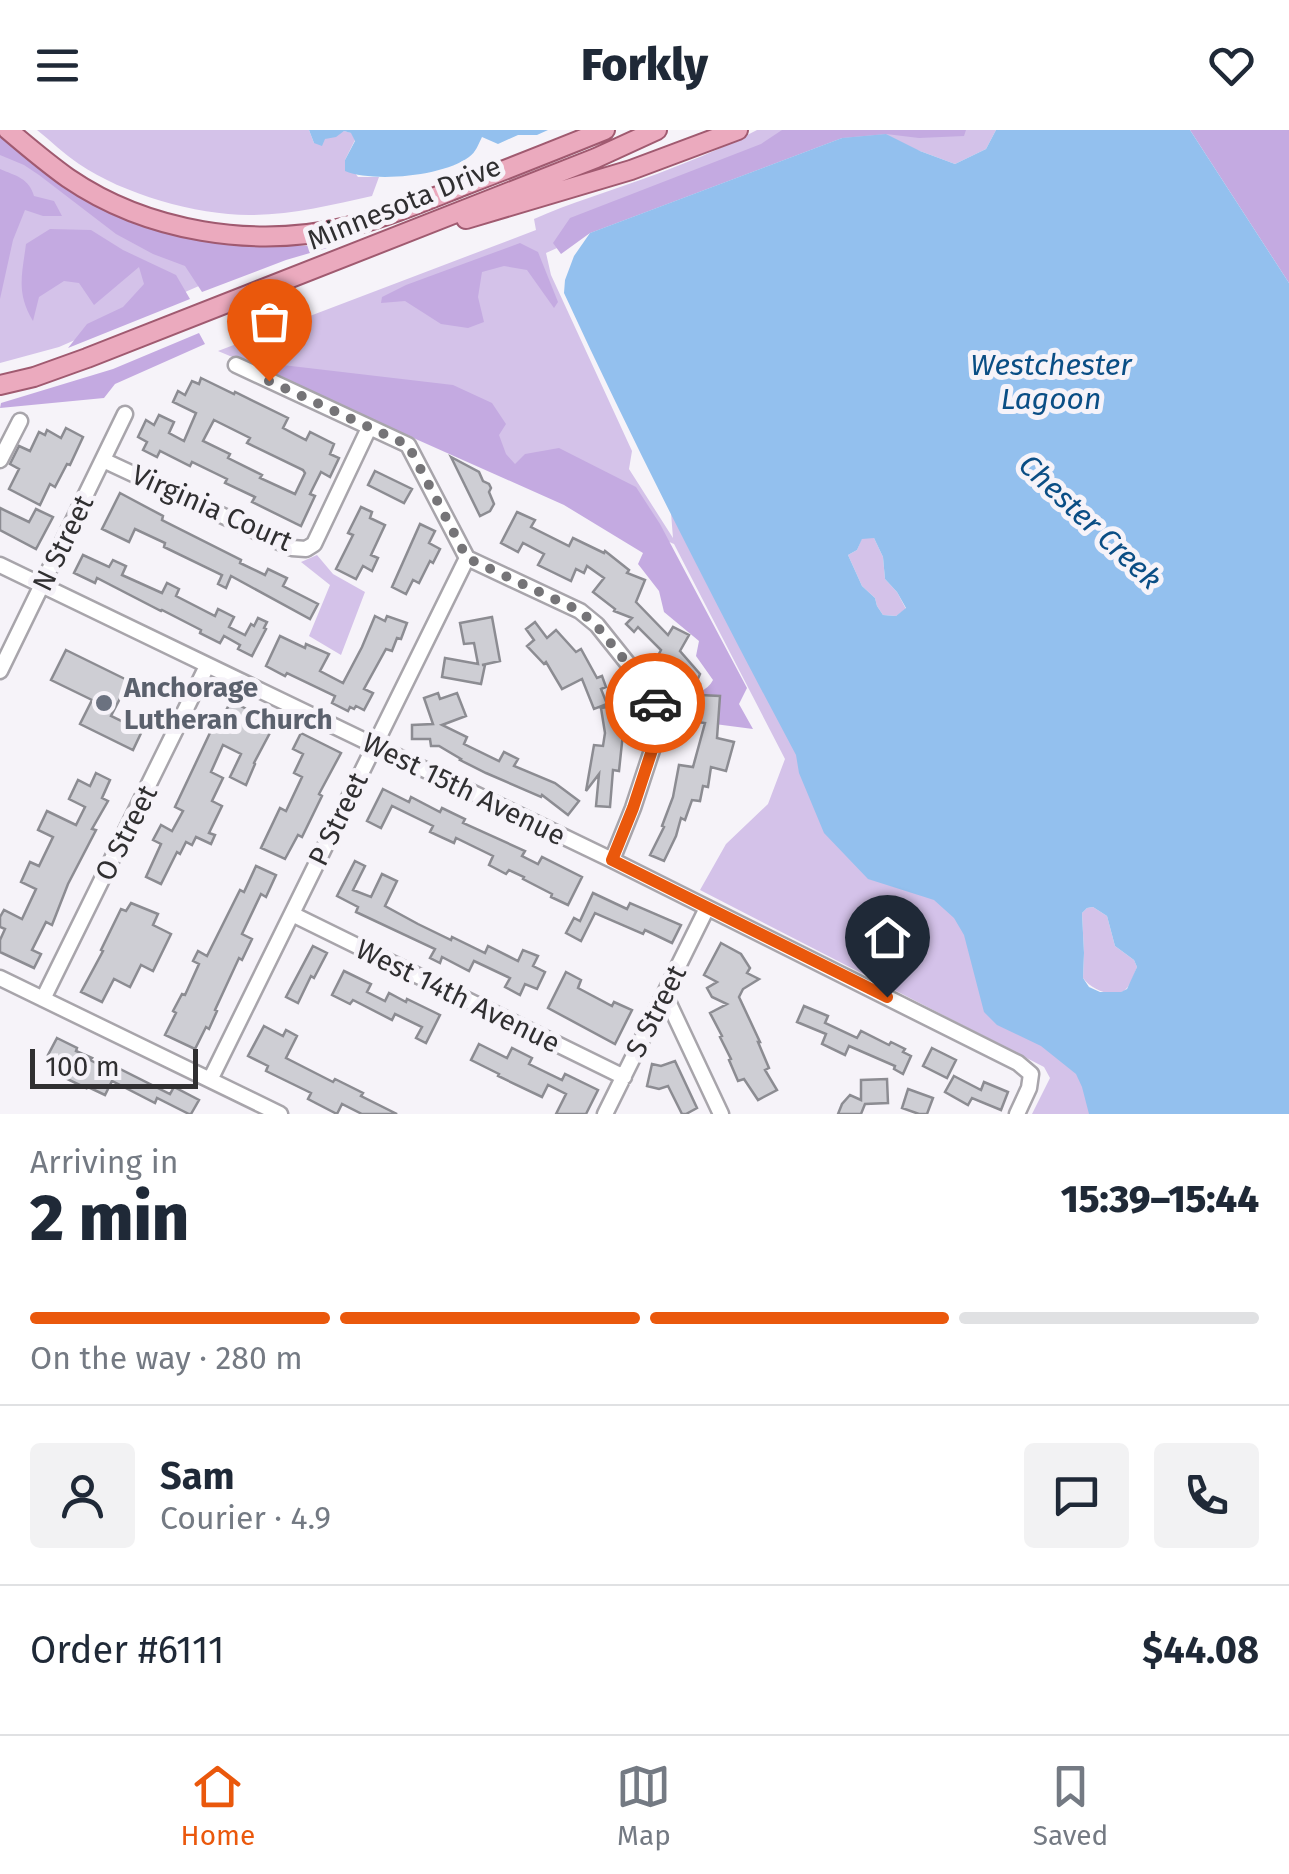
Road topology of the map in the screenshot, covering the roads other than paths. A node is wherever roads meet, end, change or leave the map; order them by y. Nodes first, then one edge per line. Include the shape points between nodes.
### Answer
1 (8, 130) edge
2 (605, 130) edge
3 (657, 130) edge
4 (738, 130) edge
5 (384, 242) junction
6 (236, 366) dead end
7 (0, 386) edge
8 (125, 414) dead end
9 (20, 422) dead end
10 (369, 428) junction
11 (0, 460) edge
12 (103, 460) junction
13 (467, 558) junction
14 (0, 566) edge
15 (42, 586) junction
16 (207, 666) junction
17 (0, 671) edge
18 (374, 745) junction
19 (612, 860) junction
20 (707, 908) junction
21 (292, 914) junction
22 (0, 978) edge
23 (665, 995) junction
24 (43, 999) junction
25 (624, 1077) junction
26 (210, 1080) junction
27 (280, 1114) edge
28 (605, 1114) edge
29 (721, 1114) edge
30 (1017, 1114) edge

1 - 2 main road, Minnesota Drive via 106,200 173,225 257,237 345,228 393,214
3 - 5 main road, Minnesota Drive
4 - 5 main road via 631,170
5 - 7 main road, Minnesota Drive
6 - 10 street
8 - 12 street, N Street
9 - 11 street
10 - 12 street, Virginia Court via 314,544 306,548 292,548
10 - 13 street via 408,445
12 - 15 street, N Street
13 - 18 street, P Street
13 - 19 street via 580,611 653,695 656,738
14 - 15 street, West 15th Avenue
15 - 16 street, West 15th Avenue
15 - 17 street, N Street
16 - 18 street, West 15th Avenue
16 - 24 street, O Street
18 - 19 street, West 15th Avenue
18 - 21 street, P Street
19 - 20 street, West 15th Avenue
20 - 23 street, S Street
20 - 30 street, West 15th Avenue via 1018,1062 1032,1074
21 - 25 street, West 14th Avenue
21 - 26 street, P Street
22 - 24 street
23 - 25 street, S Street
23 - 29 street
24 - 26 street
25 - 28 street, S Street
26 - 27 street

